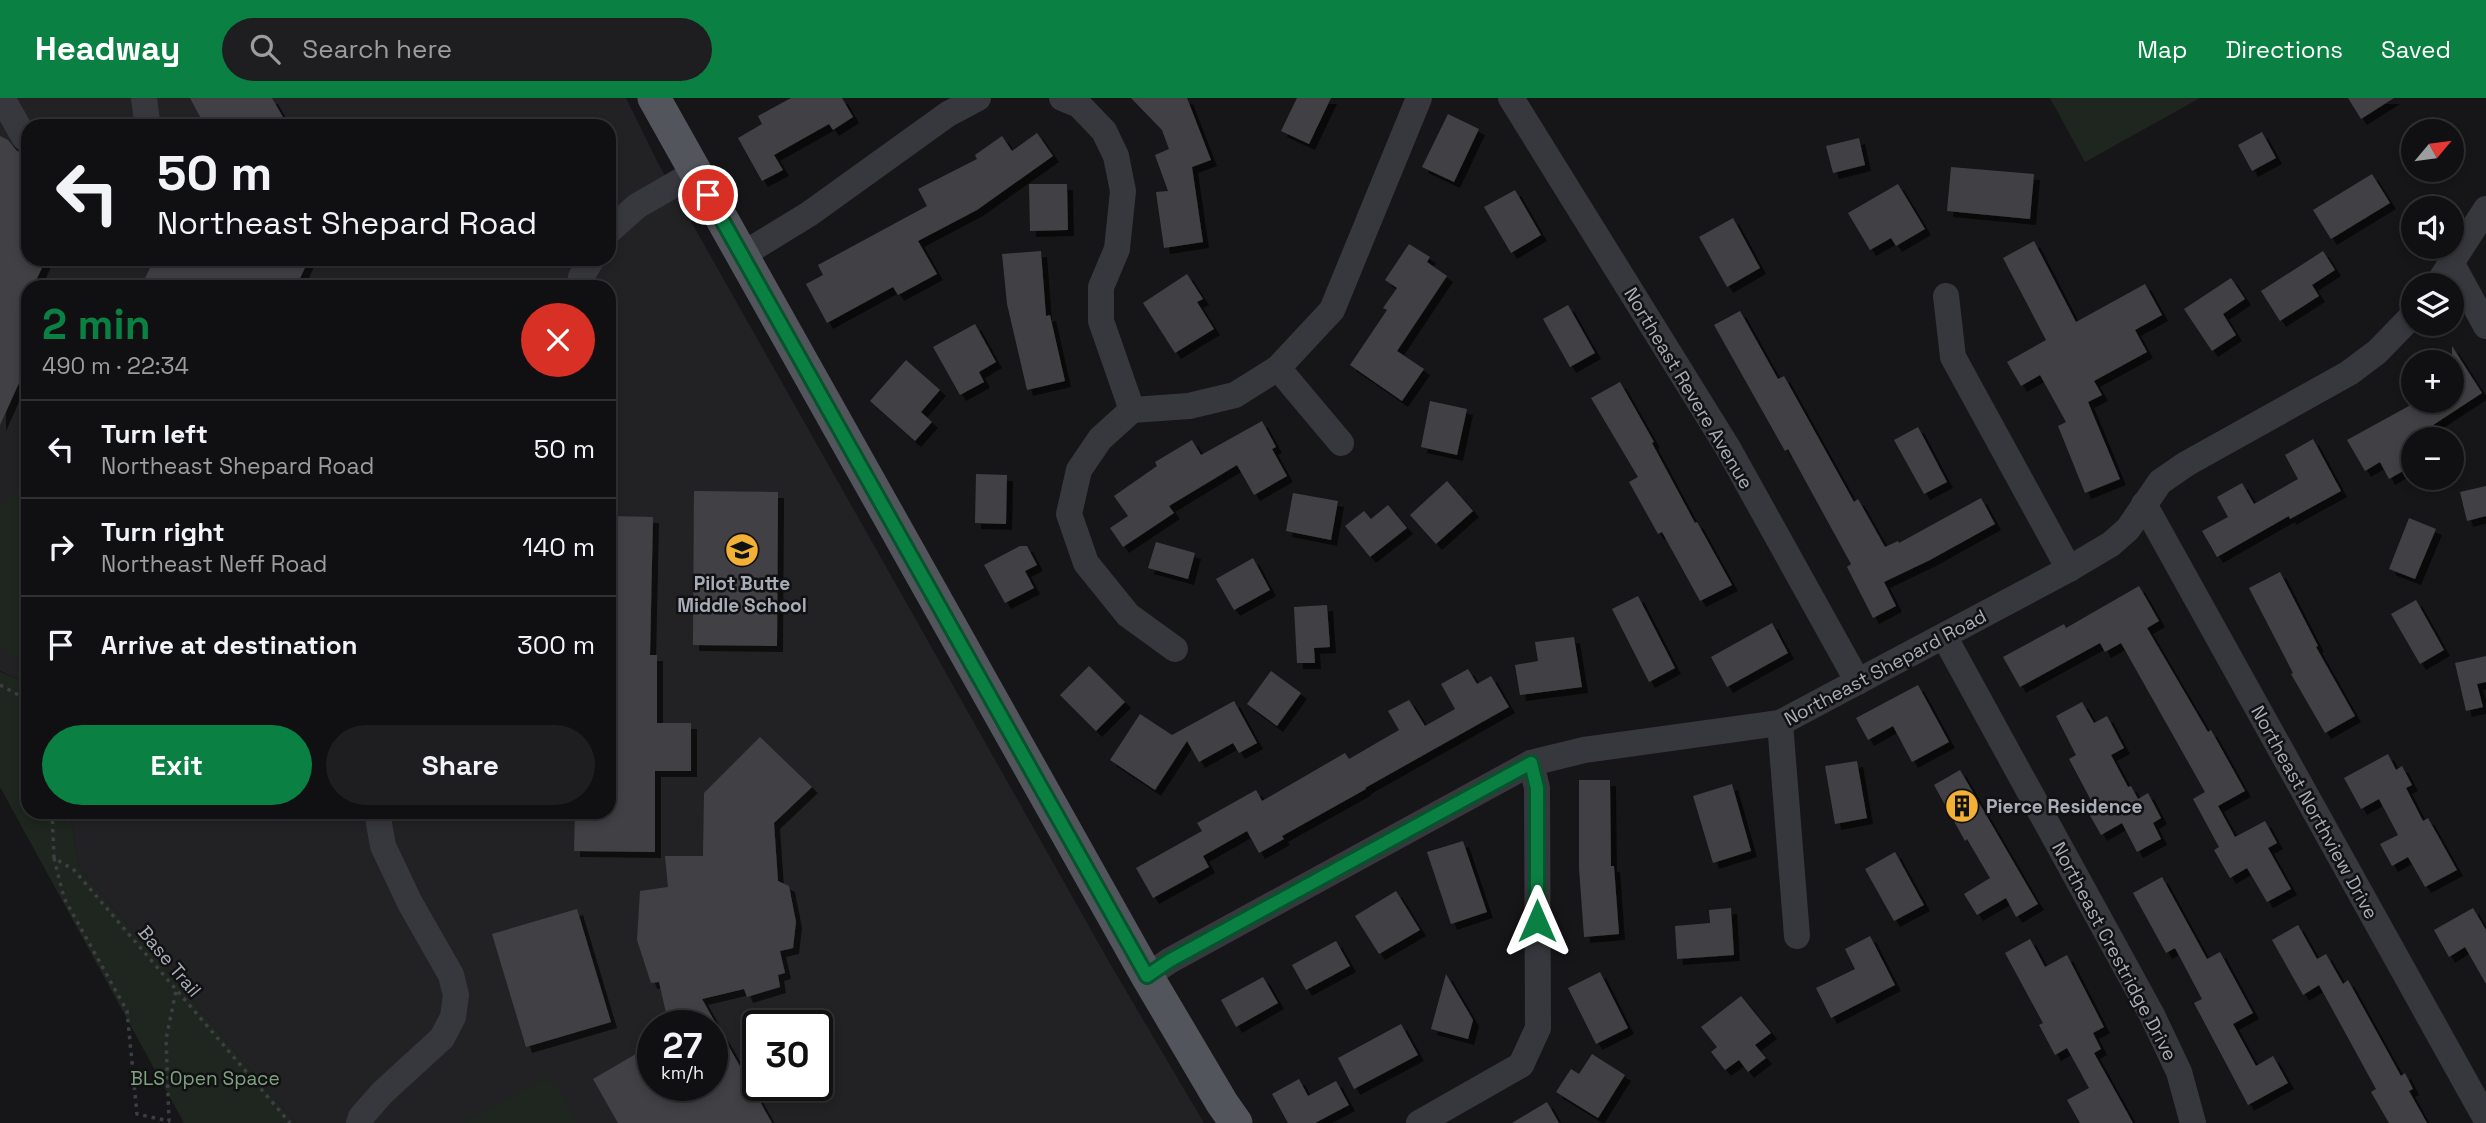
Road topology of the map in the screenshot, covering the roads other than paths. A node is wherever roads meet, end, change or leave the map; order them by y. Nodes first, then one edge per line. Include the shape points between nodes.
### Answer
1 (2, 98) edge
2 (144, 98) edge
3 (654, 98) edge
4 (978, 98) edge
5 (1062, 98) edge
6 (1419, 98) edge
7 (1511, 98) edge
8 (147, 119) edge
9 (21, 132) edge
10 (696, 172) junction
11 (2486, 209) edge
12 (616, 225) edge
13 (743, 255) junction
14 (2452, 264) junction
15 (2446, 273) edge
16 (1946, 296) dead end
17 (2486, 326) edge
18 (2401, 328) edge
19 (1278, 368) junction
20 (1132, 410) junction
21 (1341, 443) dead end
22 (2144, 505) junction
23 (2069, 569) junction
24 (1944, 636) junction
25 (1175, 649) dead end
26 (1858, 682) junction
27 (1780, 723) junction
28 (1531, 763) junction
29 (378, 819) edge
30 (1797, 936) dead end
31 (1147, 976) junction
32 (2486, 1119) edge
33 (359, 1123) edge
34 (1236, 1123) edge
35 (1419, 1123) edge
36 (2193, 1123) edge

1 - 9 street
2 - 8 street
3 - 10 main road
4 - 13 street
5 - 20 street via 1079,105 1104,131 1116,156 1123,191 1116,249 1101,287 1101,321
6 - 19 street via 1332,310
7 - 26 street, Northeast Revere Avenue via 1728,448
10 - 12 street via 636,206
10 - 13 main road
11 - 14 street
13 - 31 main road
14 - 15 street
14 - 17 street
16 - 23 street via 1953,357
18 - 22 street, Northeast Shepard Road via 2349,373 2186,464 2160,482
19 - 20 street via 1235,395 1189,406
19 - 21 street
20 - 25 street via 1100,439 1079,470 1069,514 1086,562 1102,584 1128,615
22 - 23 street, Northeast Shepard Road via 2111,544
22 - 32 street, Northeast Northview Drive
23 - 24 street, Northeast Shepard Road
24 - 26 street, Northeast Shepard Road
24 - 36 street, Northeast Crestridge Drive via 2152,1015 2179,1072
26 - 27 street, Northeast Shepard Road
27 - 28 street, Northeast Shepard Road via 1584,750
27 - 30 street
28 - 31 street, Northeast Shepard Road
28 - 35 street via 1537,788 1538,1028 1521,1065
29 - 33 street via 383,846 451,975 456,995 453,1017 442,1038 382,1093
31 - 34 main road

